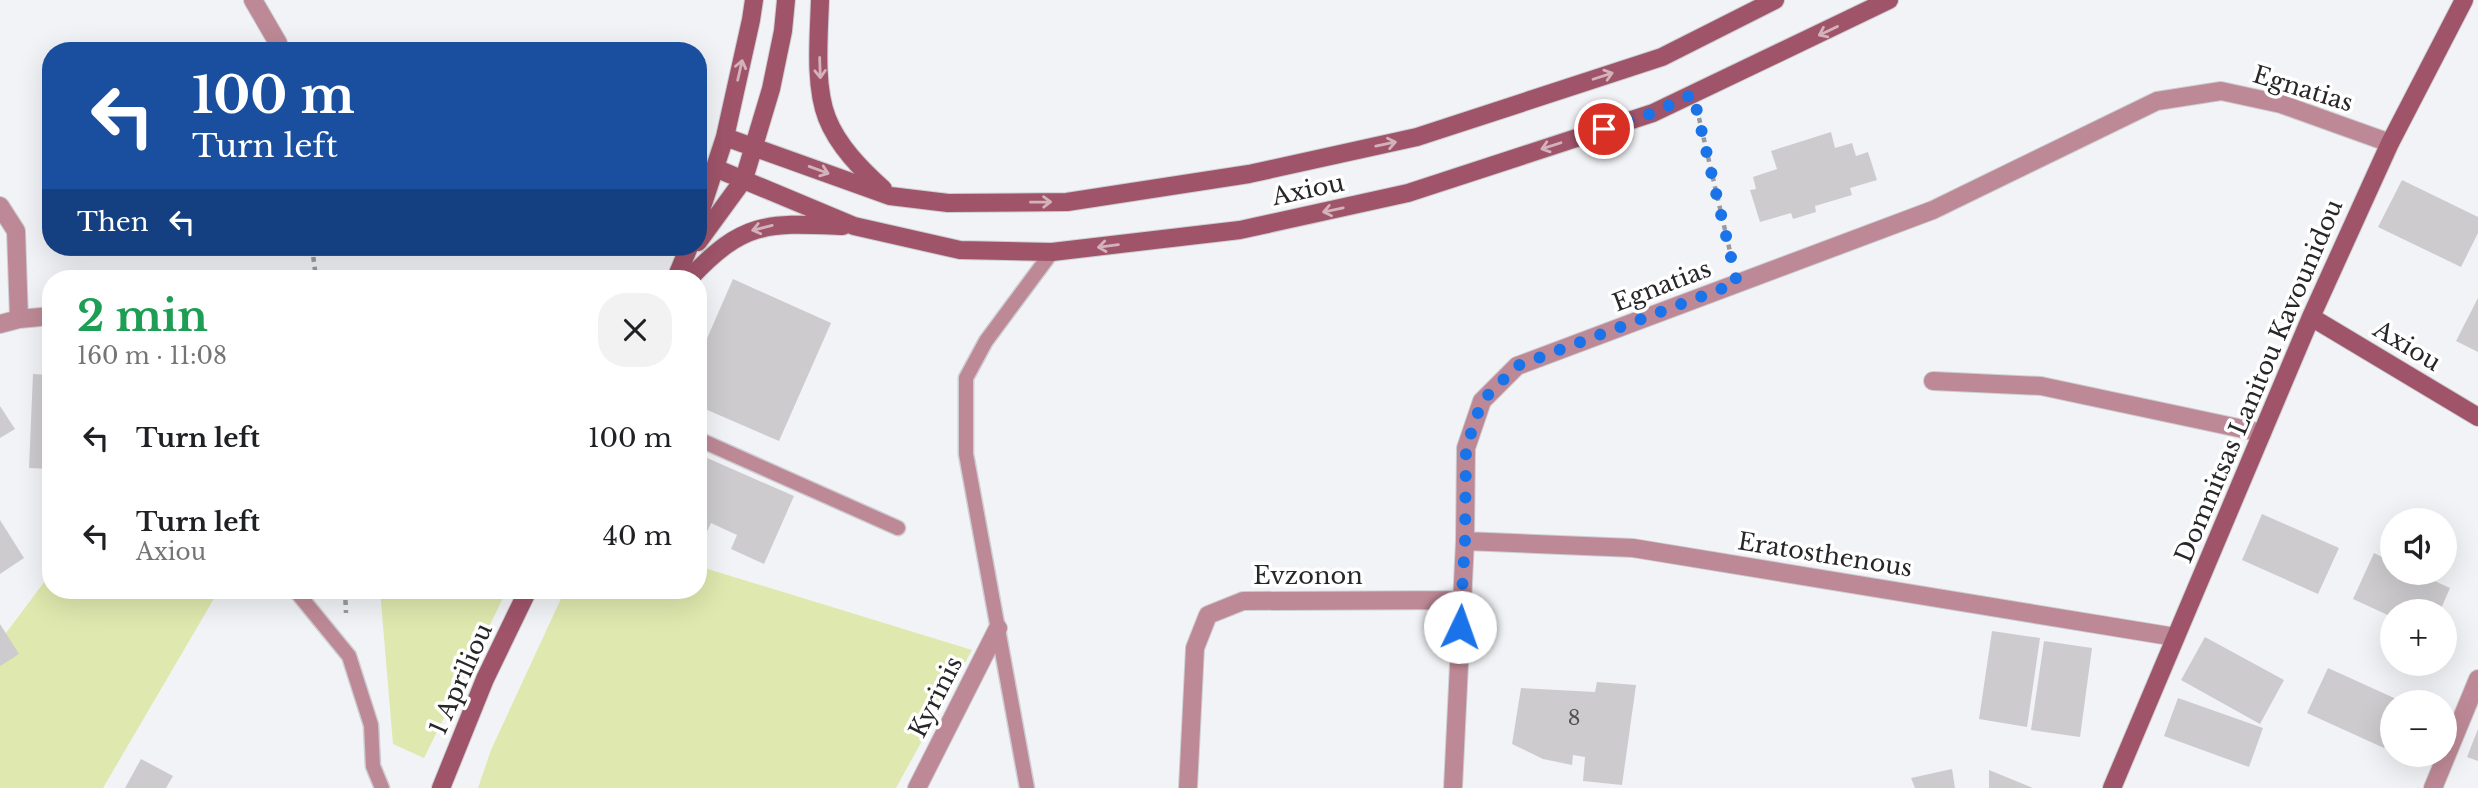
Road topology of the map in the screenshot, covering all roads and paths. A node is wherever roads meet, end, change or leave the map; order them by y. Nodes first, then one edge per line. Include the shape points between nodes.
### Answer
1 (253, 0) edge
2 (754, 0) edge
3 (786, 0) edge
4 (820, 0) edge
5 (1774, 0) edge
6 (1889, 0) edge
7 (2464, 0) edge
8 (277, 42) edge
9 (1693, 94) junction
10 (725, 137) junction
11 (2390, 143) junction
12 (754, 148) junction
13 (715, 168) junction
14 (744, 179) junction
15 (707, 192) edge
16 (890, 196) junction
17 (0, 206) edge
18 (854, 226) junction
19 (707, 230) edge
20 (707, 251) edge
21 (1052, 252) junction
22 (1737, 283) junction
23 (42, 317) edge
24 (2311, 317) junction
25 (19, 319) junction
26 (0, 324) edge
27 (1933, 381) dead end
28 (2478, 417) edge
29 (2262, 433) junction
30 (707, 443) edge
31 (898, 528) dead end
32 (1465, 541) junction
33 (302, 599) edge
34 (524, 599) edge
35 (1461, 600) junction
36 (998, 628) junction
37 (2175, 637) junction
38 (2478, 679) edge
39 (382, 788) edge
40 (441, 788) edge
41 (917, 788) edge
42 (1027, 788) edge
43 (1188, 788) edge
44 (1454, 788) edge
45 (2112, 788) edge
46 (2433, 788) edge

1 - 8 street
10 -> 2 street
3 - 12 street via 773,78
4 -> 16 street via 821,82 827,117 842,145
16 -> 5 street, Axiou via 948,203 1067,202 1249,174 1404,140 1661,57
6 -> 9 street, Axiou
7 - 11 street, Domnitsas Lanitou Kavounidou
9 -> 21 street, Axiou via 1653,113 1408,193 1240,230
9 - 22 path
10 - 12 street, Axiou
10 - 13 street
11 - 22 street, Egnatias via 2281,104 2221,91 2157,101 1933,210
11 - 24 street, Domnitsas Lanitou Kavounidou
12 - 14 street
12 -> 16 street, Axiou
13 - 14 street, Axiou
13 - 15 street
14 - 18 street, Axiou
14 - 19 street
17 - 25 street via 16,231
18 -> 20 street via 756,228
18 - 21 street, Axiou via 960,250
21 - 36 lane via 986,341 966,379 966,454
22 - 32 street, Egnatias via 1517,366 1482,401 1466,448
23 - 25 street
24 - 28 street, Axiou
24 - 29 street, Domnitsas Lanitou Kavounidou
25 - 26 street
27 - 29 street via 2041,386
29 - 37 street, Domnitsas Lanitou Kavounidou
30 - 31 lane
32 - 35 street, Egnatias
32 - 37 street, Eratosthenous via 1633,548
33 - 39 lane via 349,656 371,725 373,766
34 - 40 street, 1 Apriliou
35 - 43 street, Evzonon via 1243,601 1208,615 1195,648
35 - 44 street, Egnatias
36 - 41 street, Kyrinis
36 - 42 lane
37 - 45 street, Domnitsas Lanitou Kavounidou
38 - 46 street

